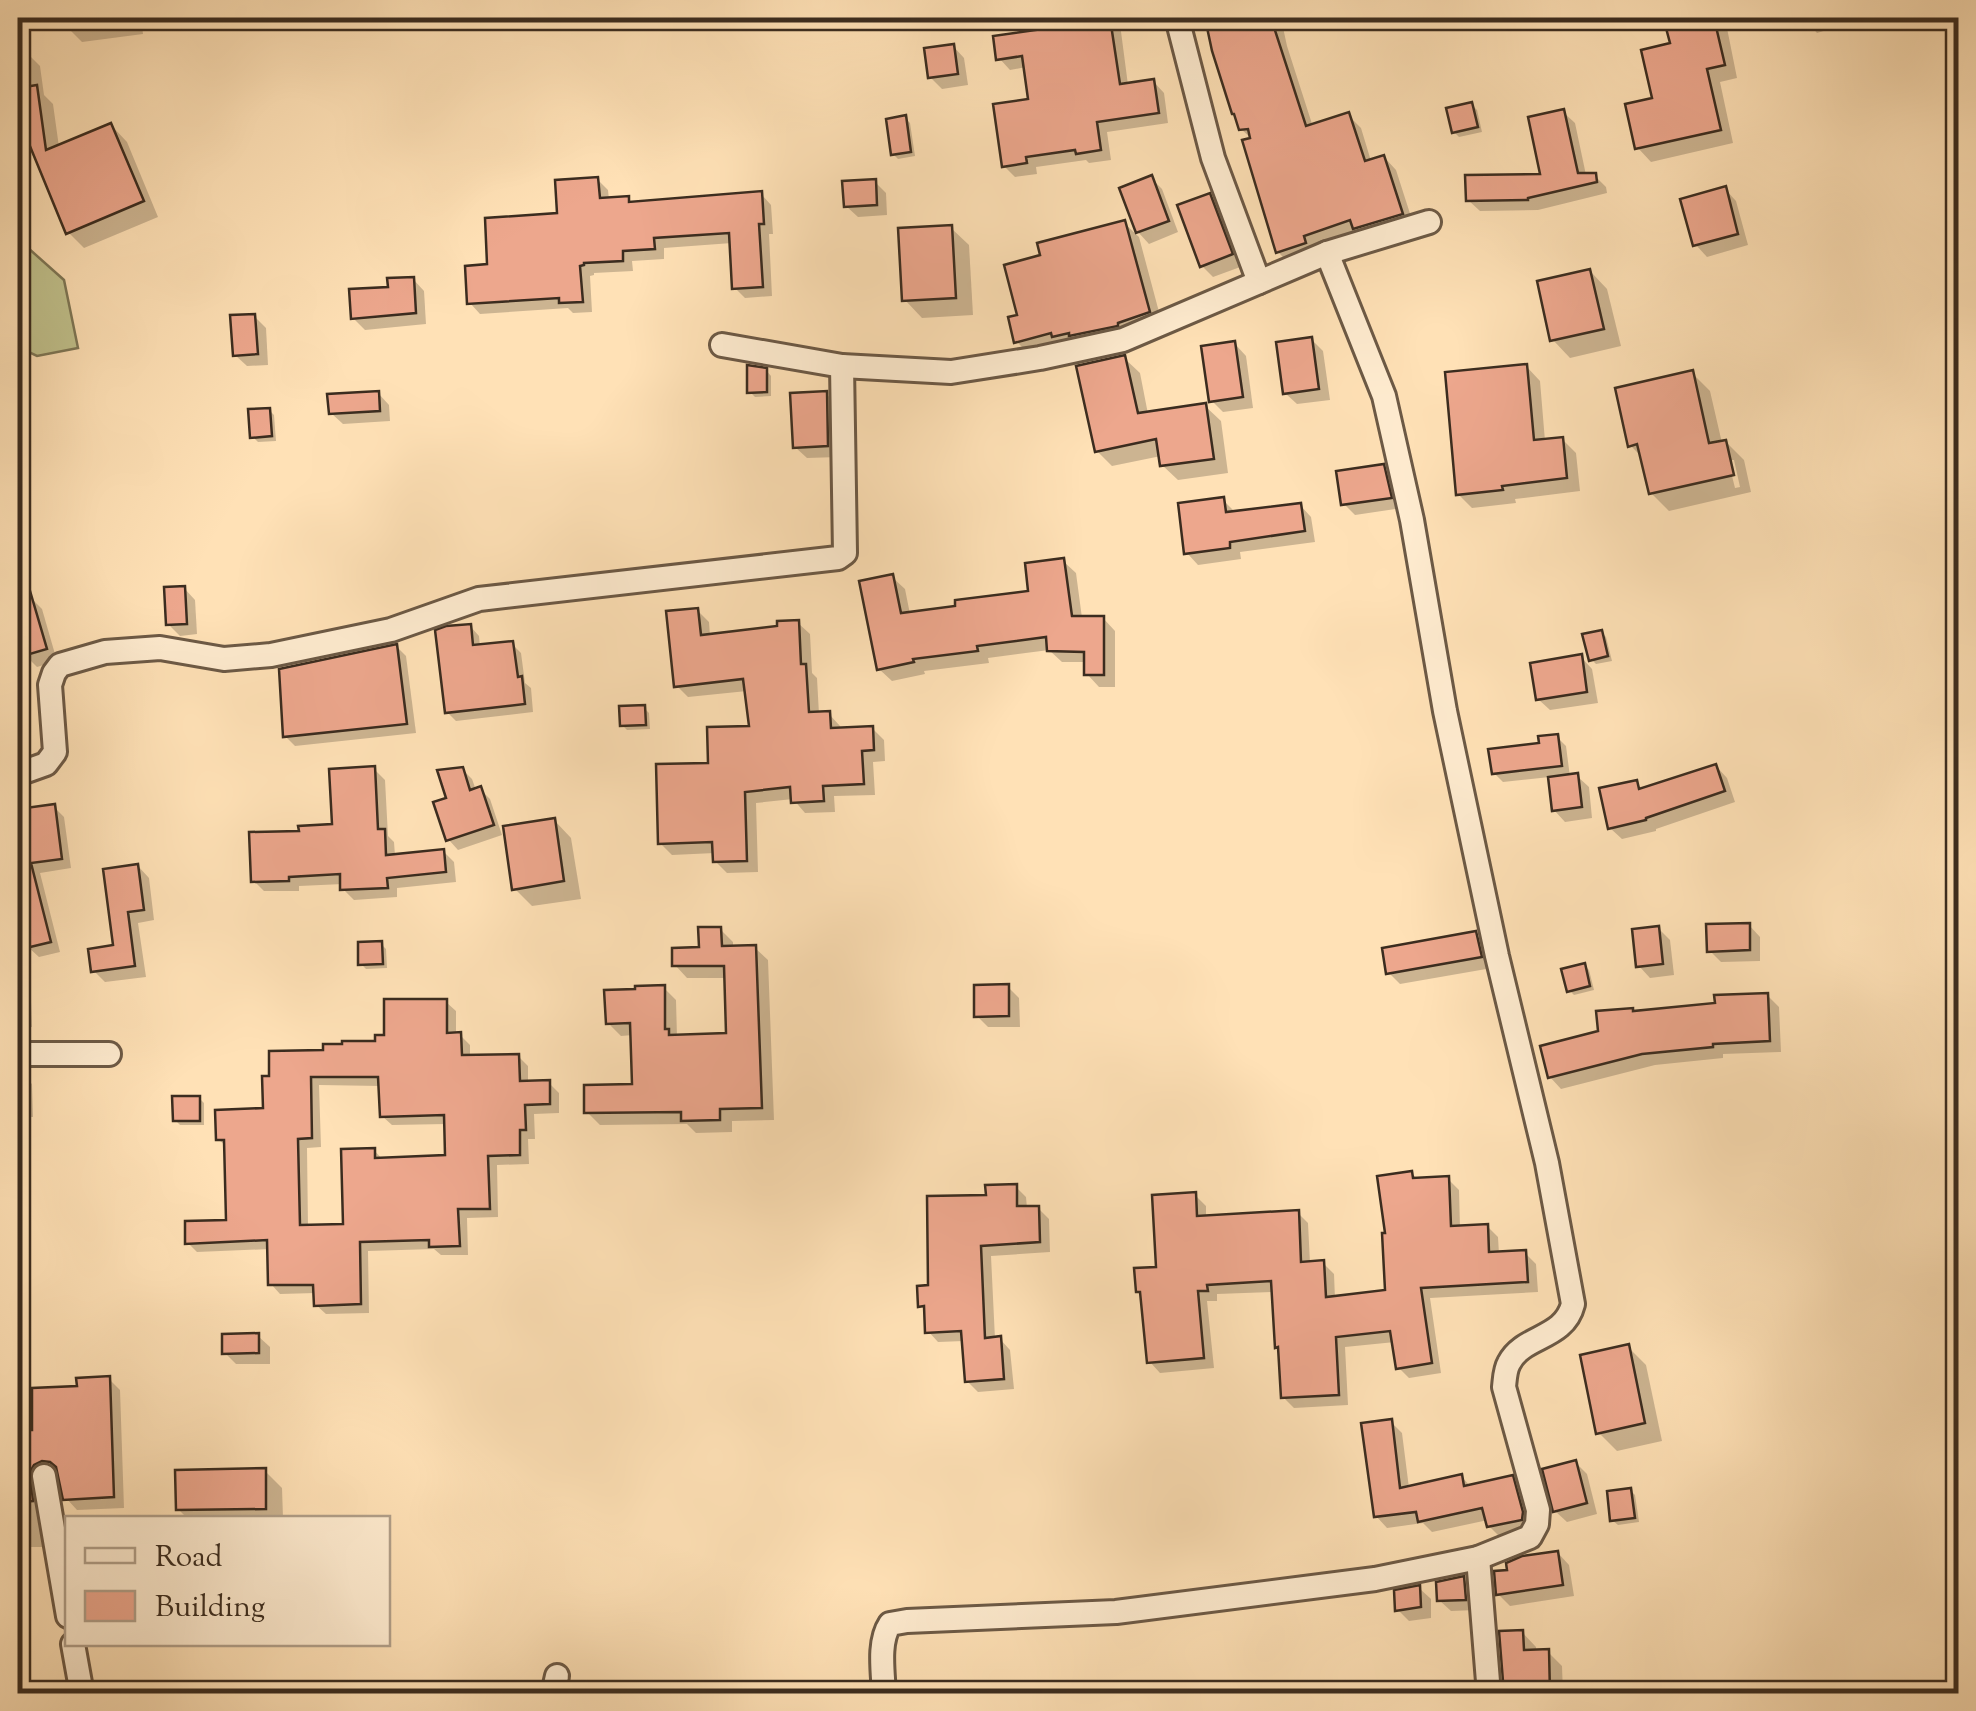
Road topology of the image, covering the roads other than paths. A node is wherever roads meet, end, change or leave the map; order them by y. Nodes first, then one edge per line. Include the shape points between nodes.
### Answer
1 (1178, 18) edge
2 (1429, 222) dead end
3 (1327, 253) junction
4 (1259, 282) junction
5 (722, 345) dead end
6 (842, 366) junction
7 (18, 774) edge
8 (18, 1054) edge
9 (110, 1054) dead end
10 (44, 1476) dead end
11 (1478, 1558) junction
12 (65, 1598) edge
13 (73, 1646) edge
14 (82, 1694) edge
15 (884, 1694) edge
16 (1489, 1694) edge

1 - 4 street via 1213,158
2 - 3 street
3 - 4 street
3 - 11 street via 1384,396 1573,1304 1570,1318 1506,1366 1504,1387 1537,1524 1530,1537
4 - 6 street via 1122,340 1040,358 951,372
5 - 6 street
6 - 7 street via 846,553 838,558 479,599 390,630 271,655 106,652 60,665 54,673 52,759
8 - 9 street
10 - 12 street
11 - 15 street via 1376,1579 1116,1612 890,1624 883,1638
11 - 16 street
13 - 14 street

